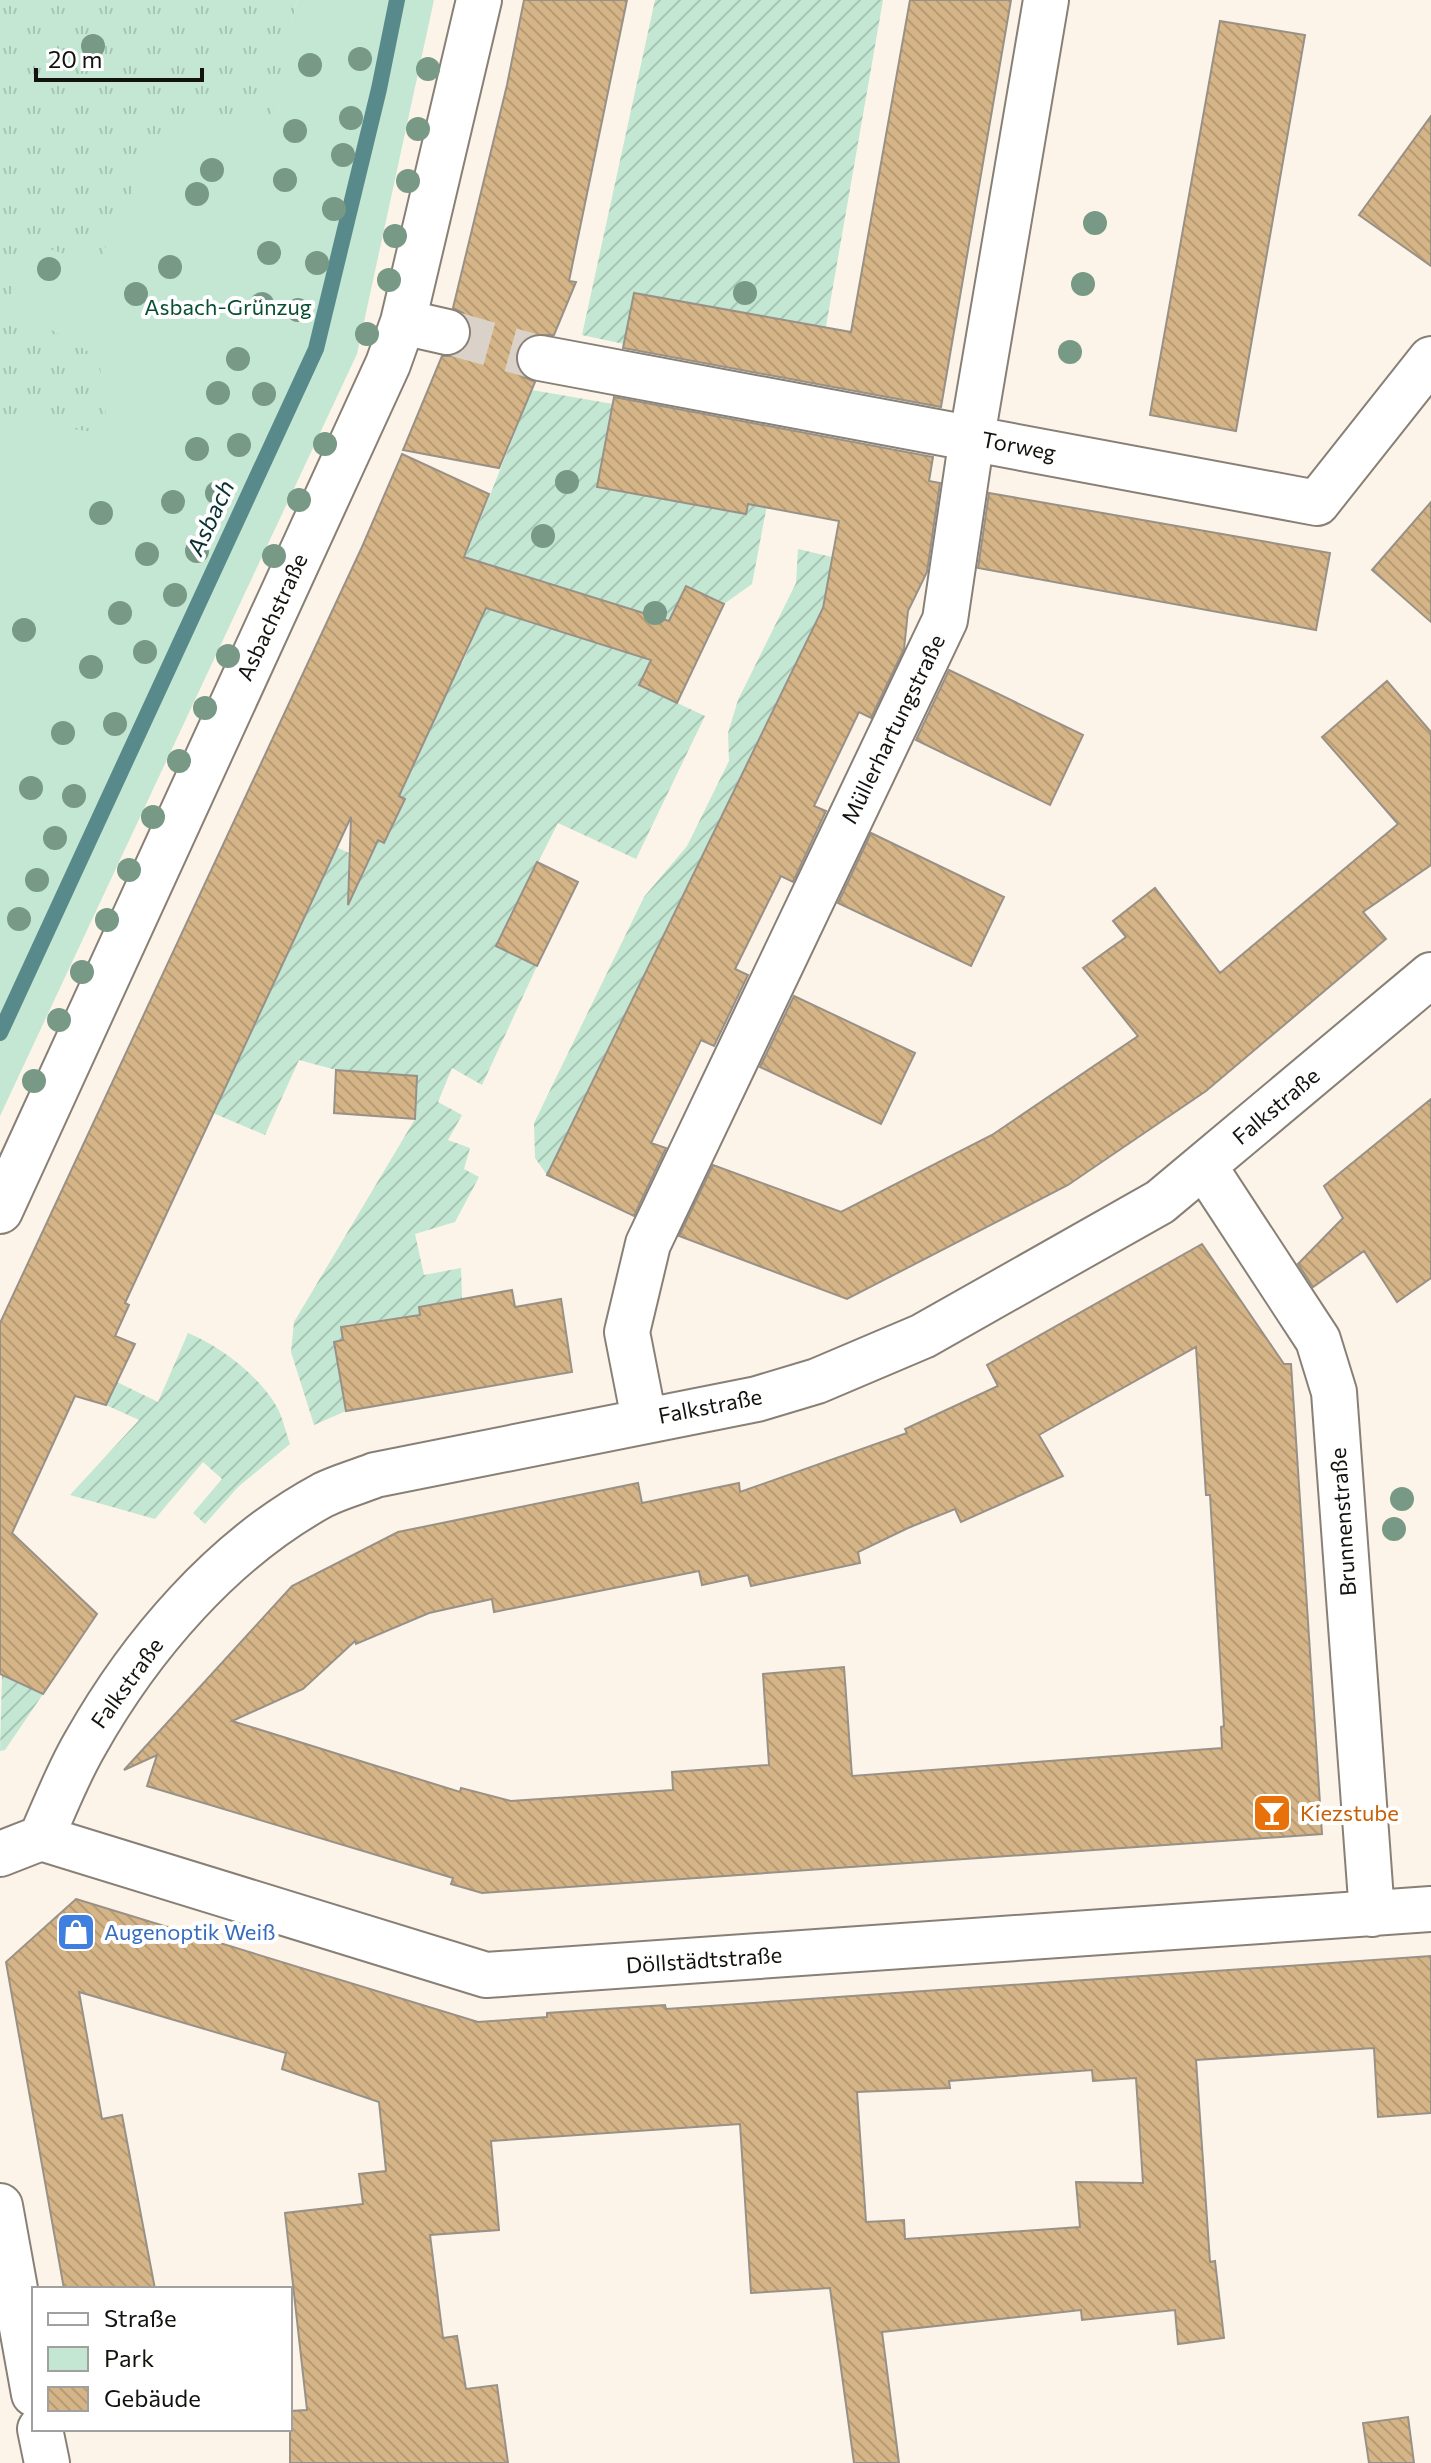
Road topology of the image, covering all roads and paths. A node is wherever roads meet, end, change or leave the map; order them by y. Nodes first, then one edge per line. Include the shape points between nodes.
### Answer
1 (479, 0) edge
2 (1046, 0) edge
3 (403, 322) junction
4 (447, 332) tunnel mouth
5 (540, 358) tunnel mouth
6 (1431, 359) edge
7 (972, 437) junction
8 (1431, 975) edge
9 (1204, 1166) junction
10 (0, 1211) edge
11 (644, 1419) junction
12 (41, 1838) junction
13 (0, 1854) edge
14 (1431, 1909) edge
15 (1372, 1914) junction
16 (0, 2206) edge
17 (32, 2383) edge
18 (40, 2431) edge
19 (47, 2463) edge

1 - 3 street, Asbachstraße
2 - 7 street, Müllerhartungstraße
3 - 4 street
3 - 10 street, Asbachstraße
5 - 7 street, Torweg
6 - 7 street, Torweg via 1317,503
7 - 11 street, Müllerhartungstraße via 945,620 648,1244 627,1332
8 - 9 street, Falkstraße
9 - 11 street, Falkstraße via 1160,1202 923,1336 817,1381 757,1399
9 - 15 street, Brunnenstraße via 1318,1340 1334,1392
11 - 12 street, Falkstraße via 375,1475 285,1517 176,1617 123,1682 83,1746
12 - 13 street
12 - 15 street, Döllstädtstraße via 486,1975
14 - 15 street, Döllstädtstraße
16 - 17 street
18 - 19 street

